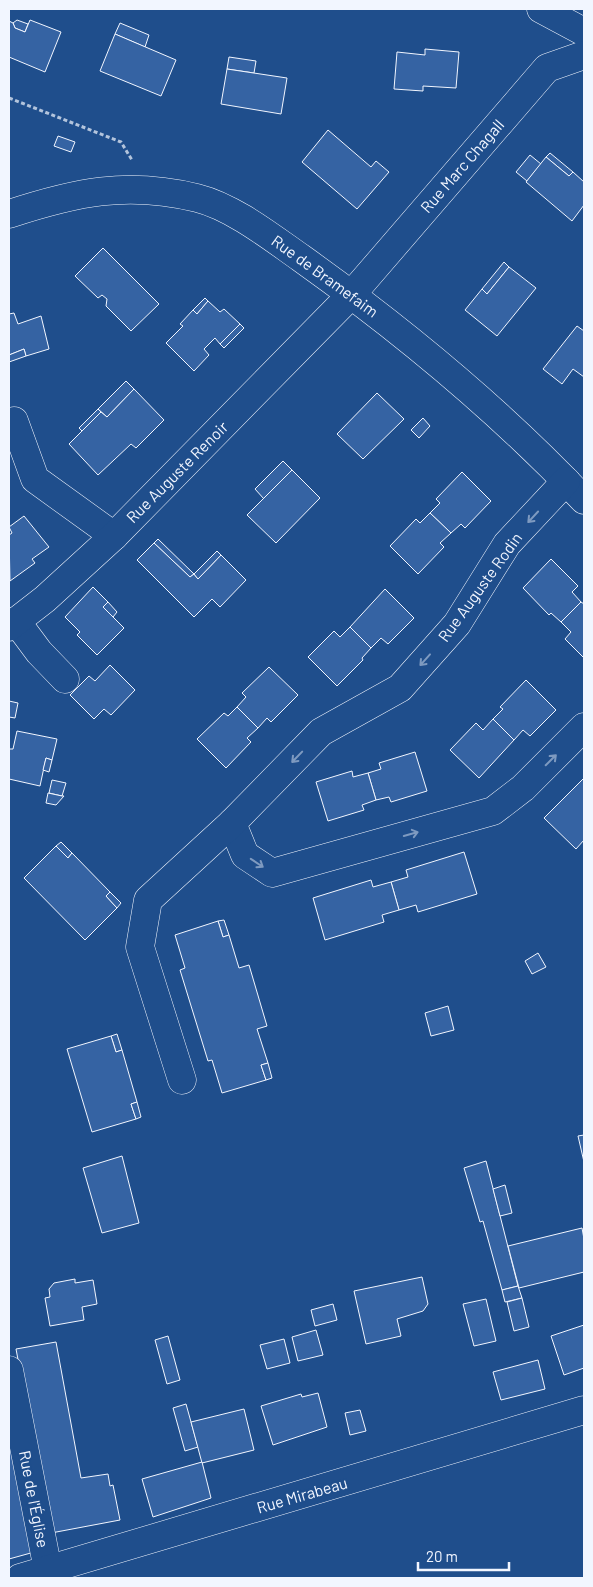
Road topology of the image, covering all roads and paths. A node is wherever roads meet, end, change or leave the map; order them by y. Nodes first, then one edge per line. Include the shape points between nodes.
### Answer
1 (541, 9) edge
2 (584, 32) edge
3 (584, 56) edge
4 (9, 98) edge
5 (148, 189) junction
6 (9, 214) edge
7 (352, 294) junction
8 (14, 421) dead end
9 (575, 491) edge
10 (114, 536) junction
11 (12, 624) edge
12 (65, 679) dead end
13 (584, 727) edge
14 (232, 823) junction
15 (182, 1080) dead end
16 (9, 1370) edge
17 (584, 1410) edge
18 (48, 1570) junction
19 (20, 1578) edge

1 - 2 street
3 - 7 street, Rue Marc Chagall via 547,68
4 - 5 path via 121,142
5 - 6 street, Rue de Bramefaim via 97,190
5 - 7 street, Rue de Bramefaim via 199,198 248,221
7 - 9 street, Rue de Bramefaim via 502,419
7 - 10 street, Rue Auguste Renoir
8 - 10 street, Rue Auguste Renoir via 35,479
9 -> 14 street, Rue Auguste Rodin via 507,544 457,624 400,688 321,732
10 - 11 street via 45,599
11 - 12 street
14 -> 13 street via 245,855 272,873 492,811 523,788
14 - 15 street, Rue Auguste Rodin via 148,900 140,947
16 - 18 street, Rue de l'Église
17 - 18 street, Rue Mirabeau
18 - 19 street, Rue Mirabeau

